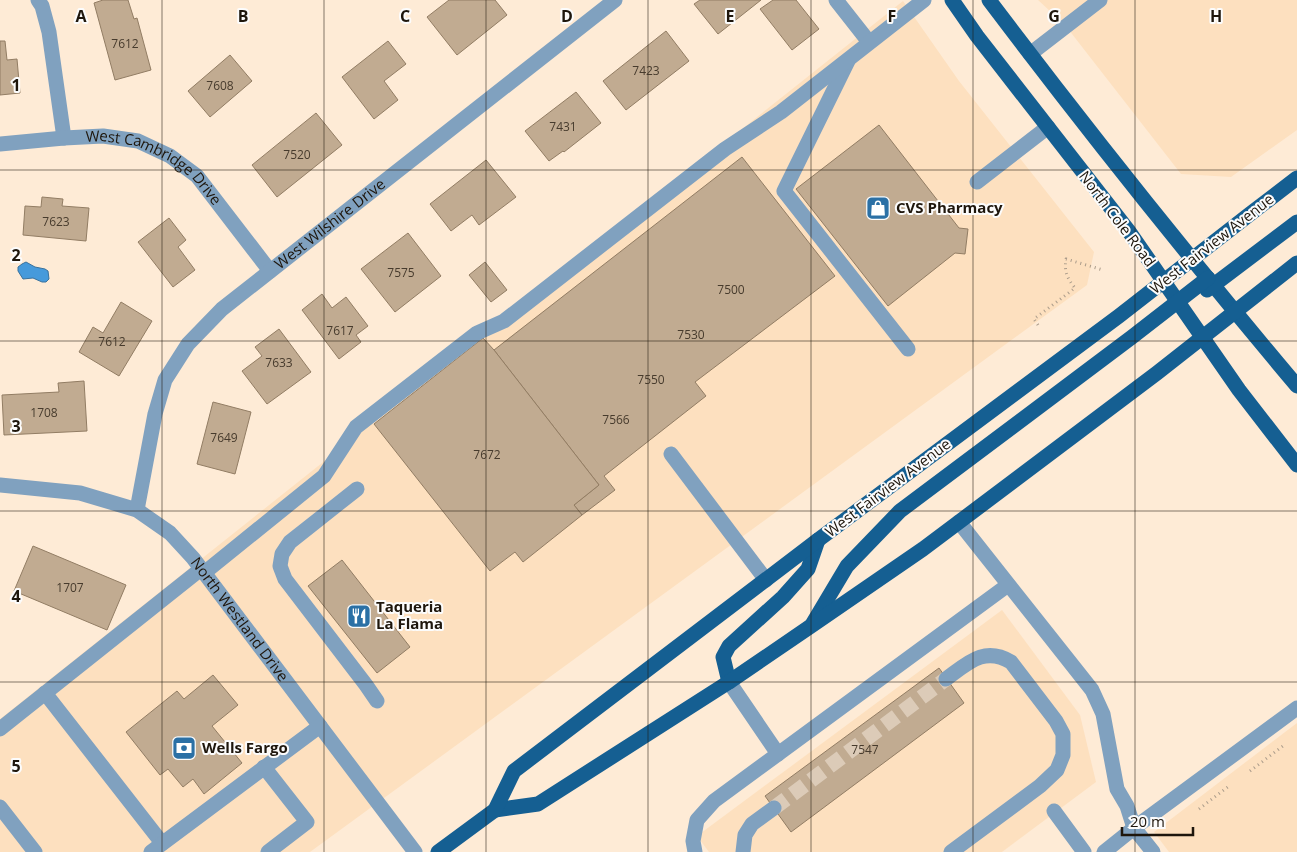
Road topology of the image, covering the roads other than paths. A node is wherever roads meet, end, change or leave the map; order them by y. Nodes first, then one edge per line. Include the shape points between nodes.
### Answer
1 (38, 0) edge
2 (615, 0) edge
3 (836, 0) edge
4 (924, 0) edge
5 (952, 0) edge
6 (989, 0) edge
7 (1100, 0) edge
8 (869, 42) junction
9 (1030, 54) junction
10 (850, 58) junction
11 (1048, 127) junction
12 (64, 138) junction
13 (0, 144) edge
14 (1297, 178) edge
15 (977, 182) dead end
16 (1297, 222) edge
17 (1192, 258) junction
18 (1297, 263) edge
19 (270, 271) junction
20 (1164, 282) junction
21 (1211, 282) junction
22 (1180, 305) junction
23 (1235, 311) junction
24 (1202, 337) junction
25 (908, 349) dead end
26 (1297, 386) edge
27 (671, 454) dead end
28 (1297, 465) edge
29 (0, 485) edge
30 (357, 489) dead end
31 (137, 510) junction
32 (959, 522) junction
33 (818, 540) junction
34 (203, 571) junction
35 (766, 580) junction
36 (1008, 584) junction
37 (811, 626) junction
38 (946, 679) tunnel mouth
39 (729, 682) junction
40 (45, 693) junction
41 (377, 701) dead end
42 (1297, 708) edge
43 (320, 726) junction
44 (0, 729) edge
45 (778, 754) junction
46 (264, 767) junction
47 (0, 807) edge
48 (774, 808) tunnel mouth
49 (495, 810) junction
50 (1054, 811) dead end
51 (1134, 828) junction
52 (157, 848) edge
53 (35, 852) edge
54 (268, 852) edge
55 (415, 852) edge
56 (438, 852) edge
57 (695, 852) edge
58 (743, 852) edge
59 (951, 852) edge
60 (1084, 852) edge
61 (1104, 852) edge
62 (1153, 852) edge

1 - 12 street via 49,32
2 - 19 street, West Wilshire Drive
3 - 8 street
4 - 8 street
5 - 11 main road, North Cole Road
6 - 9 main road
7 - 9 street
8 - 10 street
9 - 17 main road
10 - 25 street via 784,190
10 - 34 street via 781,112 725,149 504,321 477,333 356,427 324,476
11 - 15 street
11 - 20 main road, North Cole Road
12 - 13 street, West Cambridge Drive
12 - 19 street, West Cambridge Drive via 103,136 138,141 170,156 197,176
14 - 17 main road, West Fairview Avenue
16 - 21 main road
17 - 20 main road, West Fairview Avenue
17 - 21 main road
18 - 23 main road, West Fairview Avenue
19 - 31 street, West Wilshire Drive via 222,309 188,344 165,380 155,414
20 - 22 main road, North Cole Road
20 - 33 main road, West Fairview Avenue
21 - 22 main road
21 - 23 main road
22 - 24 main road, North Cole Road
22 - 37 main road via 900,511 847,566
23 - 24 main road, West Fairview Avenue
23 - 26 main road
24 - 28 main road, North Cole Road
24 - 32 main road, West Fairview Avenue
27 - 35 street
29 - 31 street, North Westland Drive via 80,492
30 - 41 street via 290,542 282,554 280,566 284,580
31 - 34 street, North Westland Drive via 170,533
32 - 36 street
32 - 37 main road, West Fairview Avenue
33 - 35 main road, West Fairview Avenue
33 - 39 main road via 808,569 783,597 729,646 723,657
34 - 40 street
34 - 43 street, North Westland Drive
35 - 49 main road, West Fairview Avenue via 514,771
36 - 45 street
36 - 51 street via 1092,690 1103,714 1117,789
37 - 39 main road, West Fairview Avenue
38 - 59 street via 980,656 992,655 1011,662 1056,721 1063,734 1064,756 1057,770 1040,786
39 - 45 street
39 - 49 main road, West Fairview Avenue via 538,804
40 - 44 street
40 - 52 street
42 - 51 street
43 - 46 street
43 - 55 street, North Westland Drive
45 - 57 street via 714,801 697,820 692,841
46 - 52 street
46 - 54 street via 307,822
47 - 53 street
48 - 58 street via 752,824 745,835
49 - 56 main road, West Fairview Avenue
50 - 60 street
51 - 61 street
51 - 62 street

